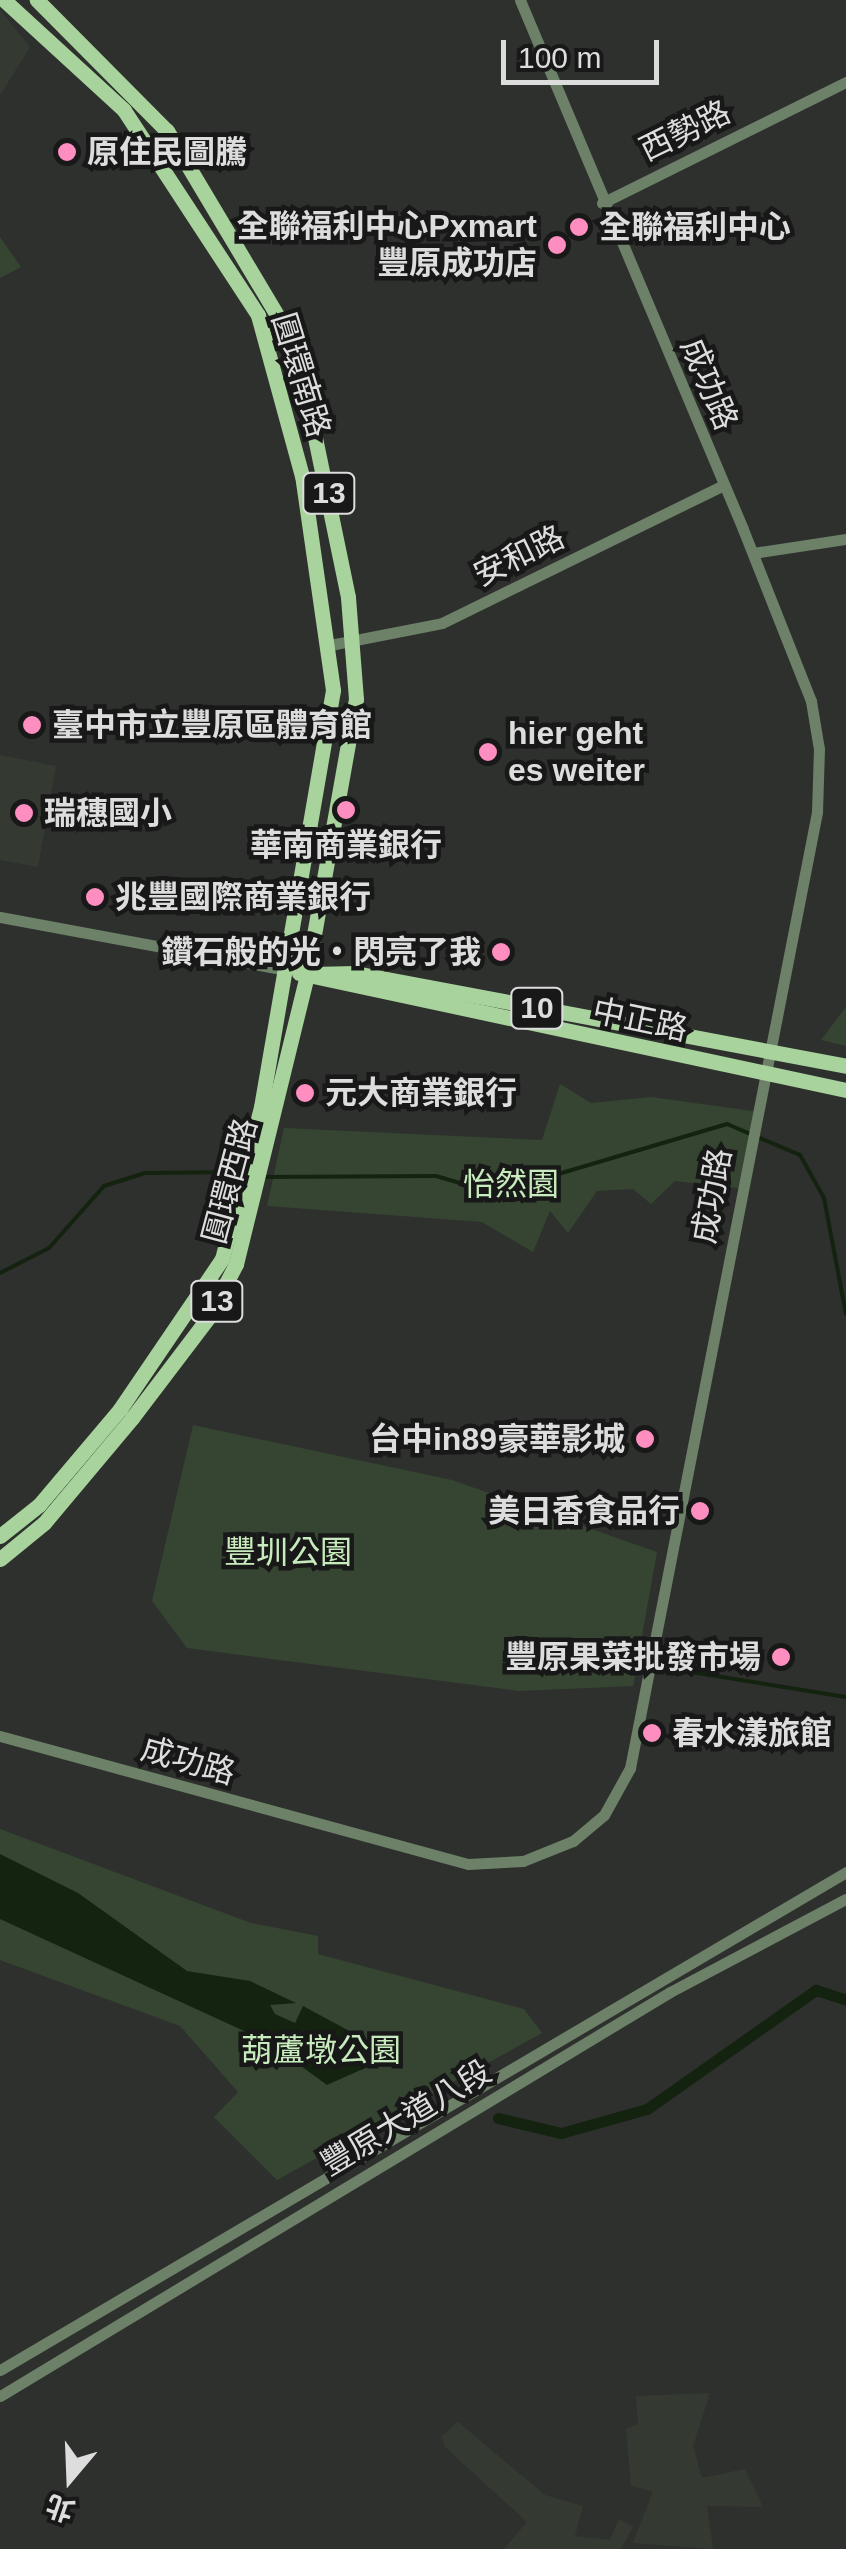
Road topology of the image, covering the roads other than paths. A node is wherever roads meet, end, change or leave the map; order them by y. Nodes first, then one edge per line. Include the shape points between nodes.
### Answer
1 (4, 0) edge
2 (37, 0) edge
3 (520, 0) edge
4 (846, 82) edge
5 (602, 203) junction
6 (722, 486) junction
7 (846, 539) edge
8 (753, 554) junction
9 (355, 642) junction
10 (330, 645) junction
11 (0, 917) edge
12 (285, 970) junction
13 (307, 974) junction
14 (766, 1050) junction
15 (846, 1066) edge
16 (762, 1073) junction
17 (846, 1090) edge
18 (0, 1536) edge
19 (0, 1559) edge
20 (0, 1736) edge
21 (846, 1872) edge
22 (846, 1898) edge
23 (0, 2370) edge
24 (0, 2396) edge

1 - 10 main road, 圓環南路 / 13 via 124,110 258,315 294,442
2 - 9 main road, 圓環南路 / 13 via 167,131 296,347
3 - 5 street, 成功路
4 - 5 street, 西勢路
5 - 6 street, 成功路
6 - 8 street, 成功路
6 - 9 street, 安和路 via 442,623
7 - 8 street
8 - 14 street, 成功路 via 810,701 819,749 817,812
9 - 10 street, 安和路
9 - 13 main road, 圓環南路 / 13 via 350,760
10 - 12 main road, 圓環南路 / 13 via 326,755
11 - 12 street, 中正路
12 - 13 main road, 中正路 / 10
12 - 18 main road, 圓環西路 / 13 via 222,1259 120,1409 39,1505
13 - 14 main road, 中正路 / 10 via 355,973
13 - 16 main road, 中正路 / 10
13 - 19 main road, 圓環西路 / 13 via 240,1253 208,1318 44,1524
14 - 15 main road, 中正路 / 10
14 - 16 street, 成功路
16 - 17 main road, 中正路 / 10
16 - 20 street, 成功路 via 634,1756 594,1825 536,1858 468,1864
21 - 23 street, 豐原大道八段
22 - 24 street, 豐原大道八段 via 670,1992

